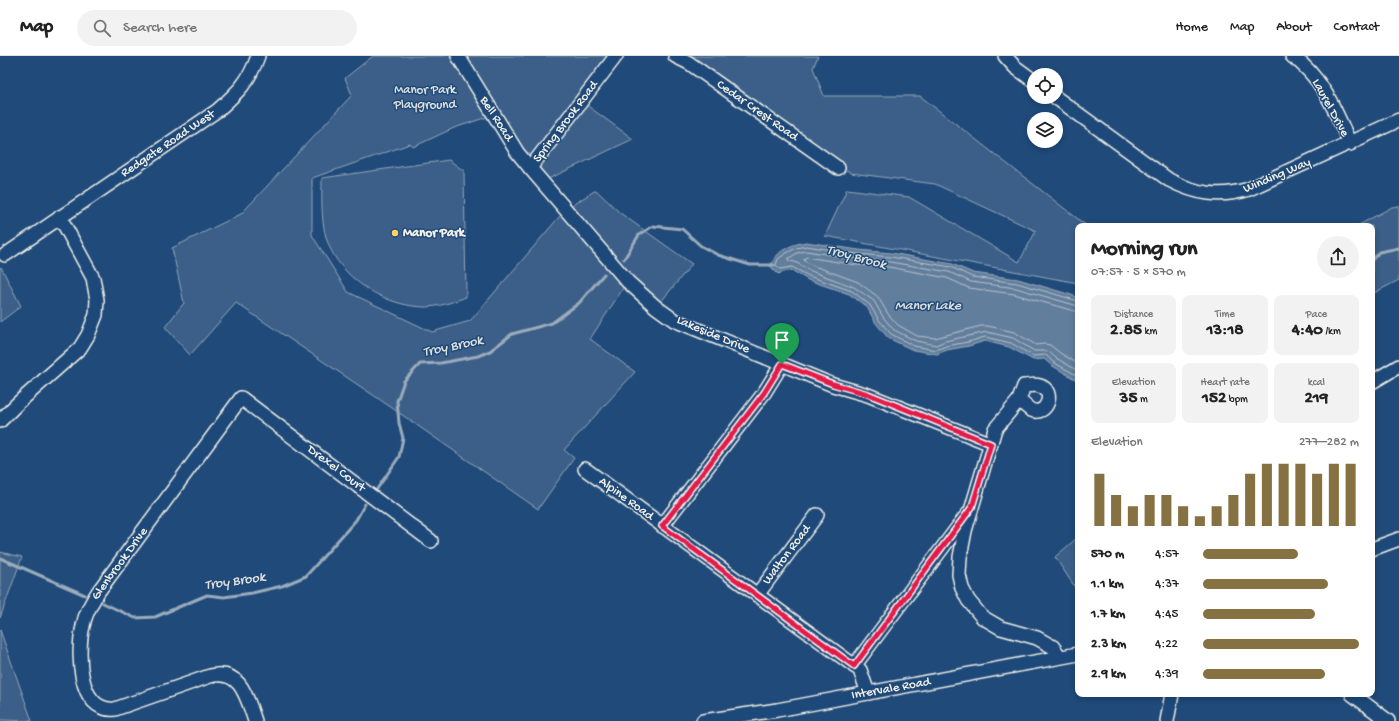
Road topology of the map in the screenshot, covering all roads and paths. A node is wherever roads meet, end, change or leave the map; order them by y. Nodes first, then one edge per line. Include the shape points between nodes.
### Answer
1 (258, 56) edge
2 (458, 56) edge
3 (616, 56) edge
4 (675, 56) edge
5 (1005, 56) edge
6 (1292, 56) edge
7 (1027, 76) edge
8 (1063, 103) edge
9 (1399, 120) edge
10 (1350, 144) junction
11 (530, 168) junction
12 (838, 168) dead end
13 (539, 178) joint
14 (60, 217) junction
15 (5, 255) dead end
16 (782, 364) junction
17 (1399, 366) edge
18 (1375, 380) edge
19 (241, 398) joint
20 (1019, 400) dead end
21 (0, 421) edge
22 (991, 444) junction
23 (585, 469) dead end
24 (972, 507) junction
25 (817, 515) dead end
26 (662, 526) junction
27 (1399, 539) edge
28 (431, 541) dead end
29 (1375, 548) edge
30 (757, 595) junction
31 (1075, 654) edge
32 (1060, 657) junction
33 (854, 666) junction
34 (868, 693) junction
35 (1170, 697) edge
36 (1355, 697) edge
37 (1372, 716) edge
38 (255, 721) edge
39 (703, 721) edge
40 (1167, 721) edge
41 (1388, 721) edge

1 - 14 street, Redgate Road West via 255,67 244,85 218,110
2 - 11 street, Bell Road via 517,152
3 - 11 street, Spring Brook Road
4 - 12 street, Cedar Crest Road via 689,63
5 - 7 street
6 - 10 street, Laurel Drive via 1307,68 1320,84
8 - 10 street, Winding Way via 1169,180 1198,192 1227,194 1249,190
9 - 10 street, Winding Way
11 - 13 street, Bell Road
13 - 16 street, Lakeside Drive via 628,282 656,307 674,320
14 - 15 street, Redgate Road West
14 - 21 street via 93,278 97,300 96,315 80,348
16 - 22 street, Lakeside Drive via 833,384 868,394
16 - 26 street via 764,393
17 - 18 street
19 - 28 street, Drexel Court
19 - 38 street, Glenbrook Drive via 90,604 83,624 80,654 86,691 100,708 115,709 217,674 231,677 242,688
20 - 22 street via 995,429
22 - 24 street
23 - 26 street, Alpine Road
24 - 32 street via 959,564 962,588 968,600 982,617 994,625 1037,638 1053,647
24 - 33 street
25 - 30 street, Walton Road
26 - 30 street, Alpine Road
27 - 29 street
30 - 33 street, Alpine Road
31 - 32 street, Intervale Road
32 - 34 street, Intervale Road
33 - 34 street, Alpine Road via 860,670
34 - 39 street, Intervale Road
35 - 40 street
36 - 37 street
37 - 41 street

